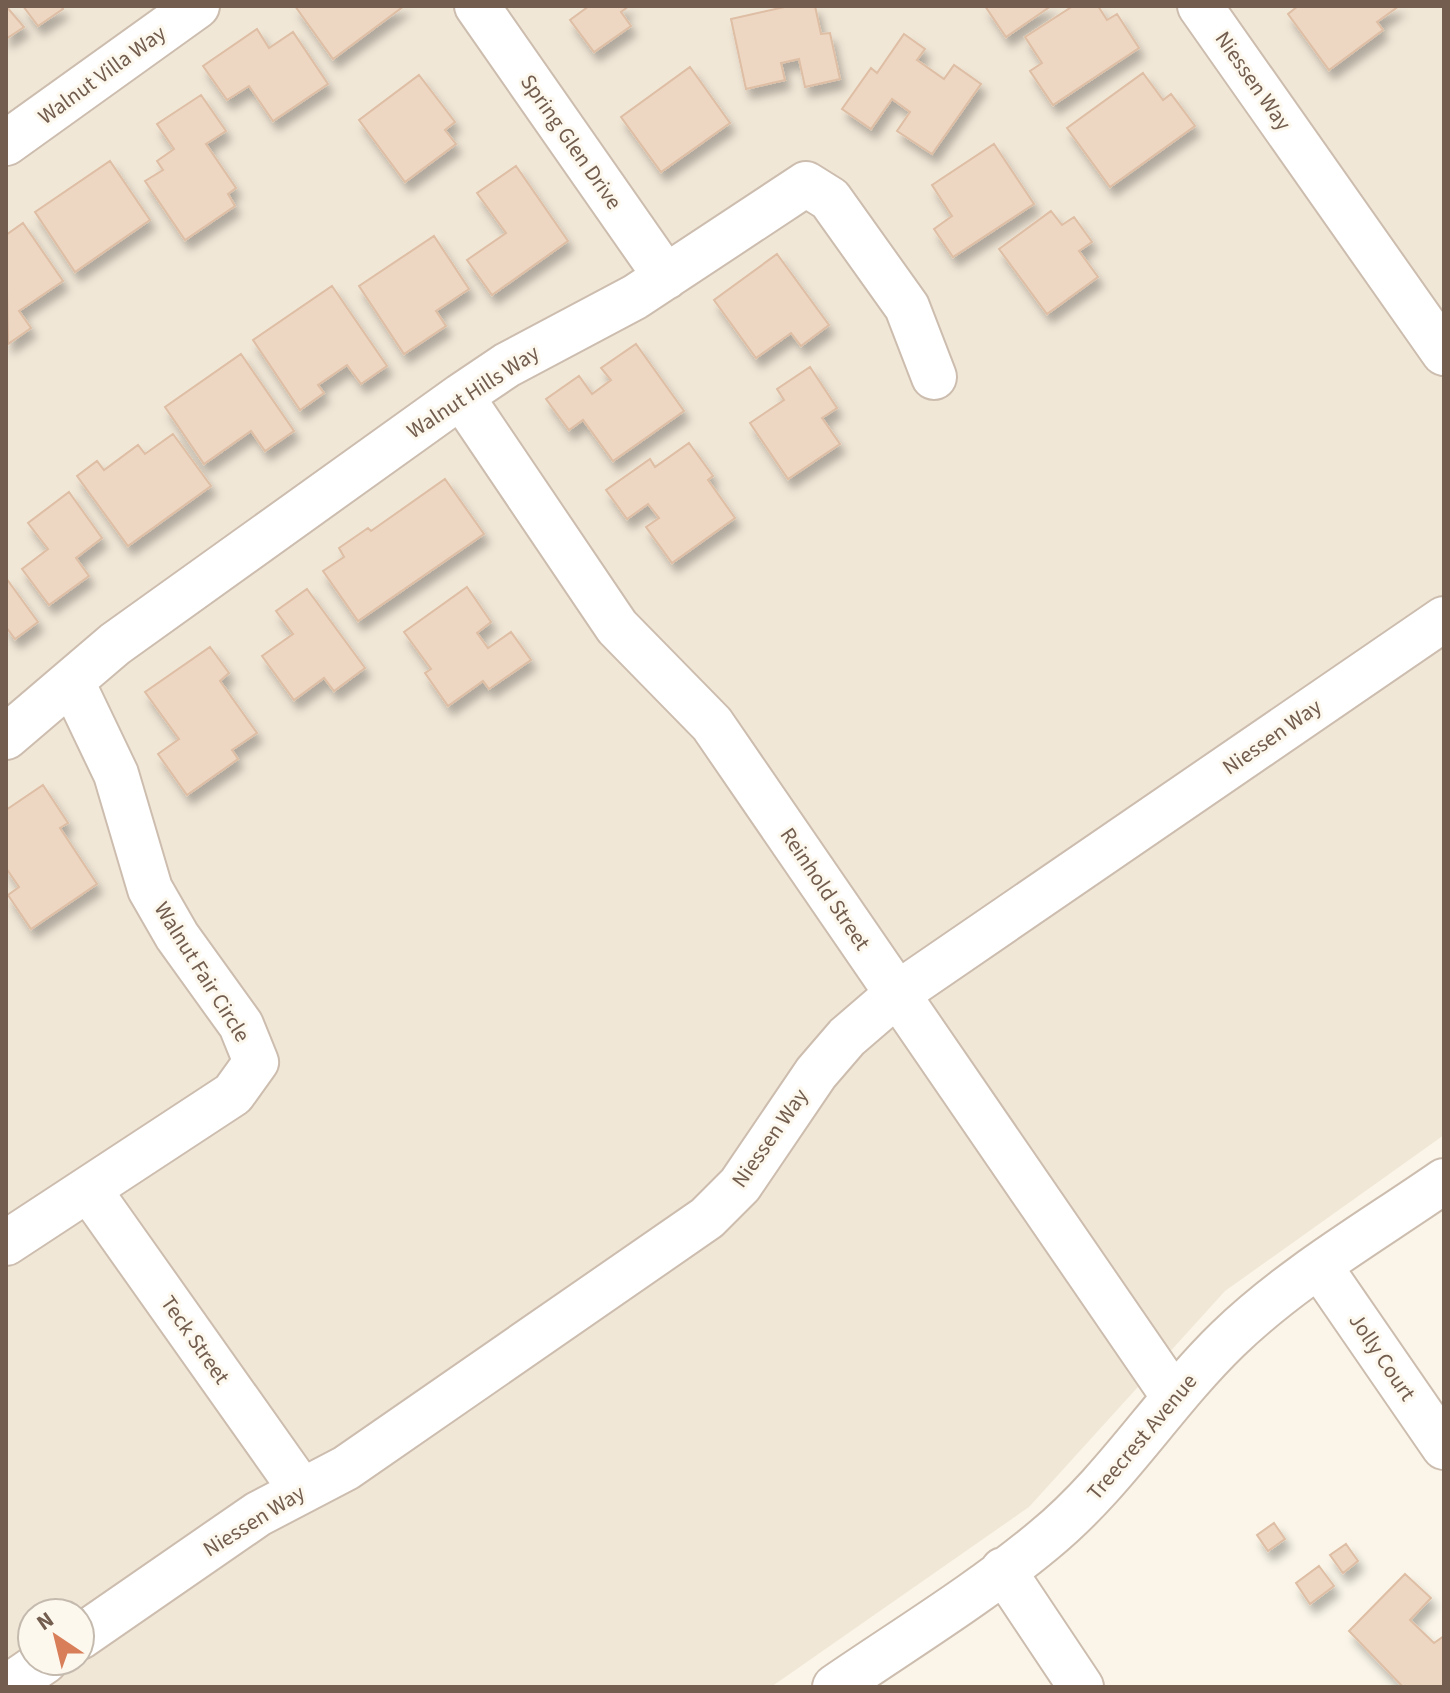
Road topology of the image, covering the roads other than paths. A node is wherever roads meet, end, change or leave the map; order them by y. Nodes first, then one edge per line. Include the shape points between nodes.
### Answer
1 (197, 6) edge
2 (477, 6) edge
3 (1200, 6) edge
4 (6, 143) edge
5 (666, 277) junction
6 (1444, 353) edge
7 (934, 377) dead end
8 (461, 396) junction
9 (1444, 619) edge
10 (72, 682) junction
11 (6, 737) edge
12 (897, 994) junction
13 (1444, 1181) edge
14 (89, 1190) junction
15 (6, 1243) edge
16 (1320, 1267) junction
17 (1174, 1397) junction
18 (1444, 1447) edge
19 (302, 1491) junction
20 (1003, 1570) junction
21 (96, 1626) edge
22 (835, 1687) edge
23 (1081, 1687) edge

1 - 4 street, Walnut Villa Way
2 - 5 street, Spring Glen Drive
3 - 6 street, Niessen Way
5 - 7 street, Walnut Hills Way via 806,184 830,199 907,307
5 - 8 street, Walnut Hills Way
8 - 10 street, Walnut Hills Way via 115,644
8 - 12 street, Reinhold Street via 617,627 712,724
9 - 12 street, Niessen Way
10 - 11 street, Walnut Hills Way
10 - 14 street, Walnut Fair Circle via 116,774 150,889 241,1025 256,1062 233,1094
12 - 17 street, Reinhold Street
12 - 19 street, Niessen Way via 847,1037 816,1073 740,1185 707,1218 346,1468
13 - 16 street, Treecrest Avenue
14 - 15 street, Walnut Fair Circle
14 - 19 street, Teck Street
16 - 17 street, Treecrest Avenue via 1229,1337
16 - 18 street, Jolly Court
17 - 20 street, Treecrest Avenue via 1084,1505
19 - 21 street, Niessen Way via 258,1514
20 - 22 street, Treecrest Avenue
20 - 23 street

